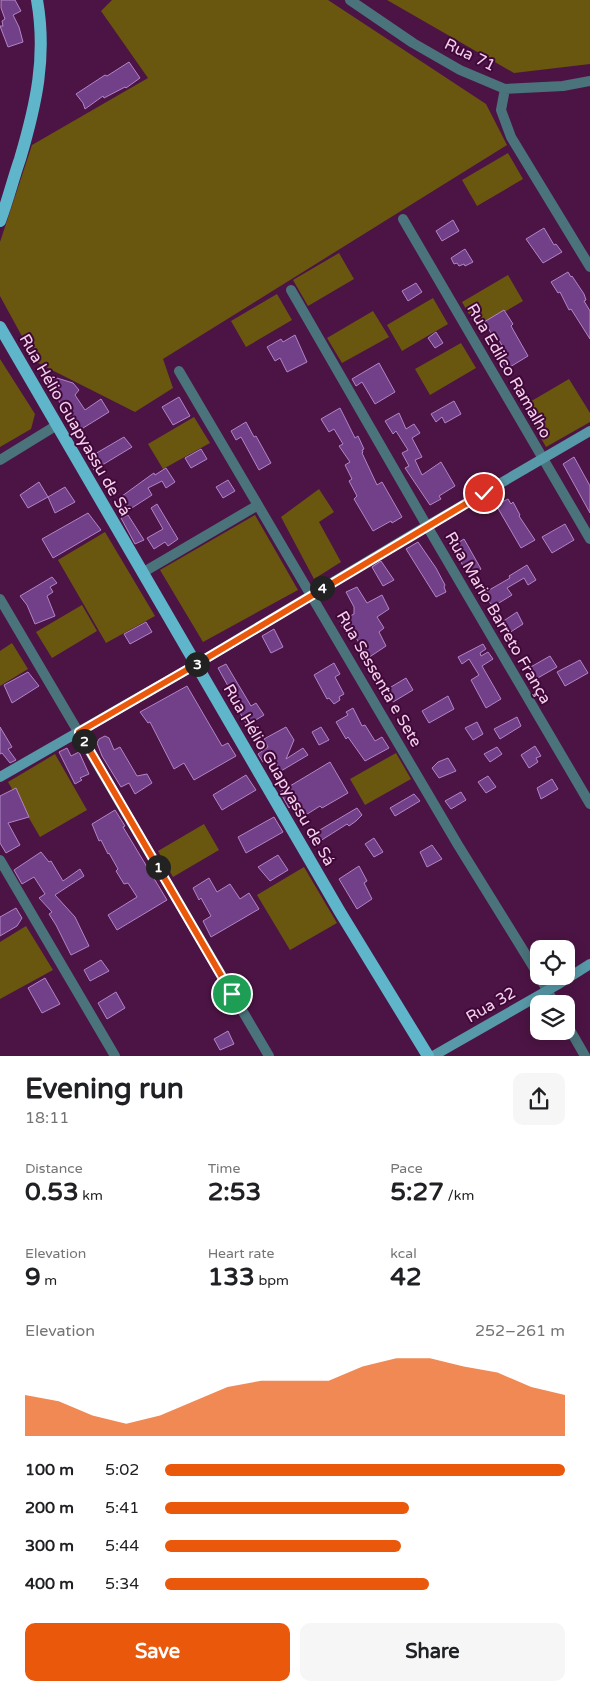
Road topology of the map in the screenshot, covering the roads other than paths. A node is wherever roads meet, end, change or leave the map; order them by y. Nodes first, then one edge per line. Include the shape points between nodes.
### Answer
1 (37, 0) edge
2 (350, 0) edge
3 (590, 80) edge
4 (505, 90) junction
5 (402, 219) dead end
6 (0, 221) edge
7 (590, 267) edge
8 (291, 290) dead end
9 (0, 327) edge
10 (179, 371) dead end
11 (57, 425) junction
12 (590, 431) edge
13 (543, 458) junction
14 (0, 460) edge
15 (258, 505) junction
16 (427, 526) junction
17 (590, 539) edge
18 (142, 573) junction
19 (312, 594) junction
20 (0, 599) edge
21 (195, 665) junction
22 (79, 732) junction
23 (0, 777) edge
24 (590, 804) edge
25 (0, 860) edge
26 (530, 961) edge
27 (590, 964) edge
28 (544, 985) edge
29 (547, 990) junction
30 (550, 995) edge
31 (575, 1039) edge
32 (115, 1056) edge
33 (269, 1056) edge
34 (428, 1056) edge
35 (433, 1056) edge
36 (585, 1056) edge

1 - 6 main road via 40,76
2 - 4 street, Rua 71 via 460,70
3 - 4 street, Rua 71 via 563,86
4 - 7 street via 501,110 511,137
5 - 13 street, Rua Edilco Ramalho
8 - 16 street, Rua Mario Barreto França
9 - 11 main road, Rua Hélio Guapyassu de Sá
10 - 15 street, Rua Sessenta e Sete
11 - 14 street
11 - 18 main road, Rua Hélio Guapyassu de Sá
12 - 13 main road
13 - 16 main road
13 - 17 street, Rua Edilco Ramalho
15 - 18 street
15 - 19 street, Rua Sessenta e Sete
16 - 19 main road
16 - 24 street, Rua Mario Barreto França
18 - 21 main road, Rua Hélio Guapyassu de Sá
19 - 21 main road
19 - 26 street, Rua Sessenta e Sete via 458,845
20 - 22 street
21 - 22 main road
21 - 34 main road, Rua Hélio Guapyassu de Sá
22 - 23 main road
22 - 33 street
25 - 32 street
27 - 29 main road, Rua 32
28 - 29 street, Rua Sessenta e Sete
29 - 30 street, Rua Sessenta e Sete
29 - 35 main road, Rua 32
31 - 36 street

